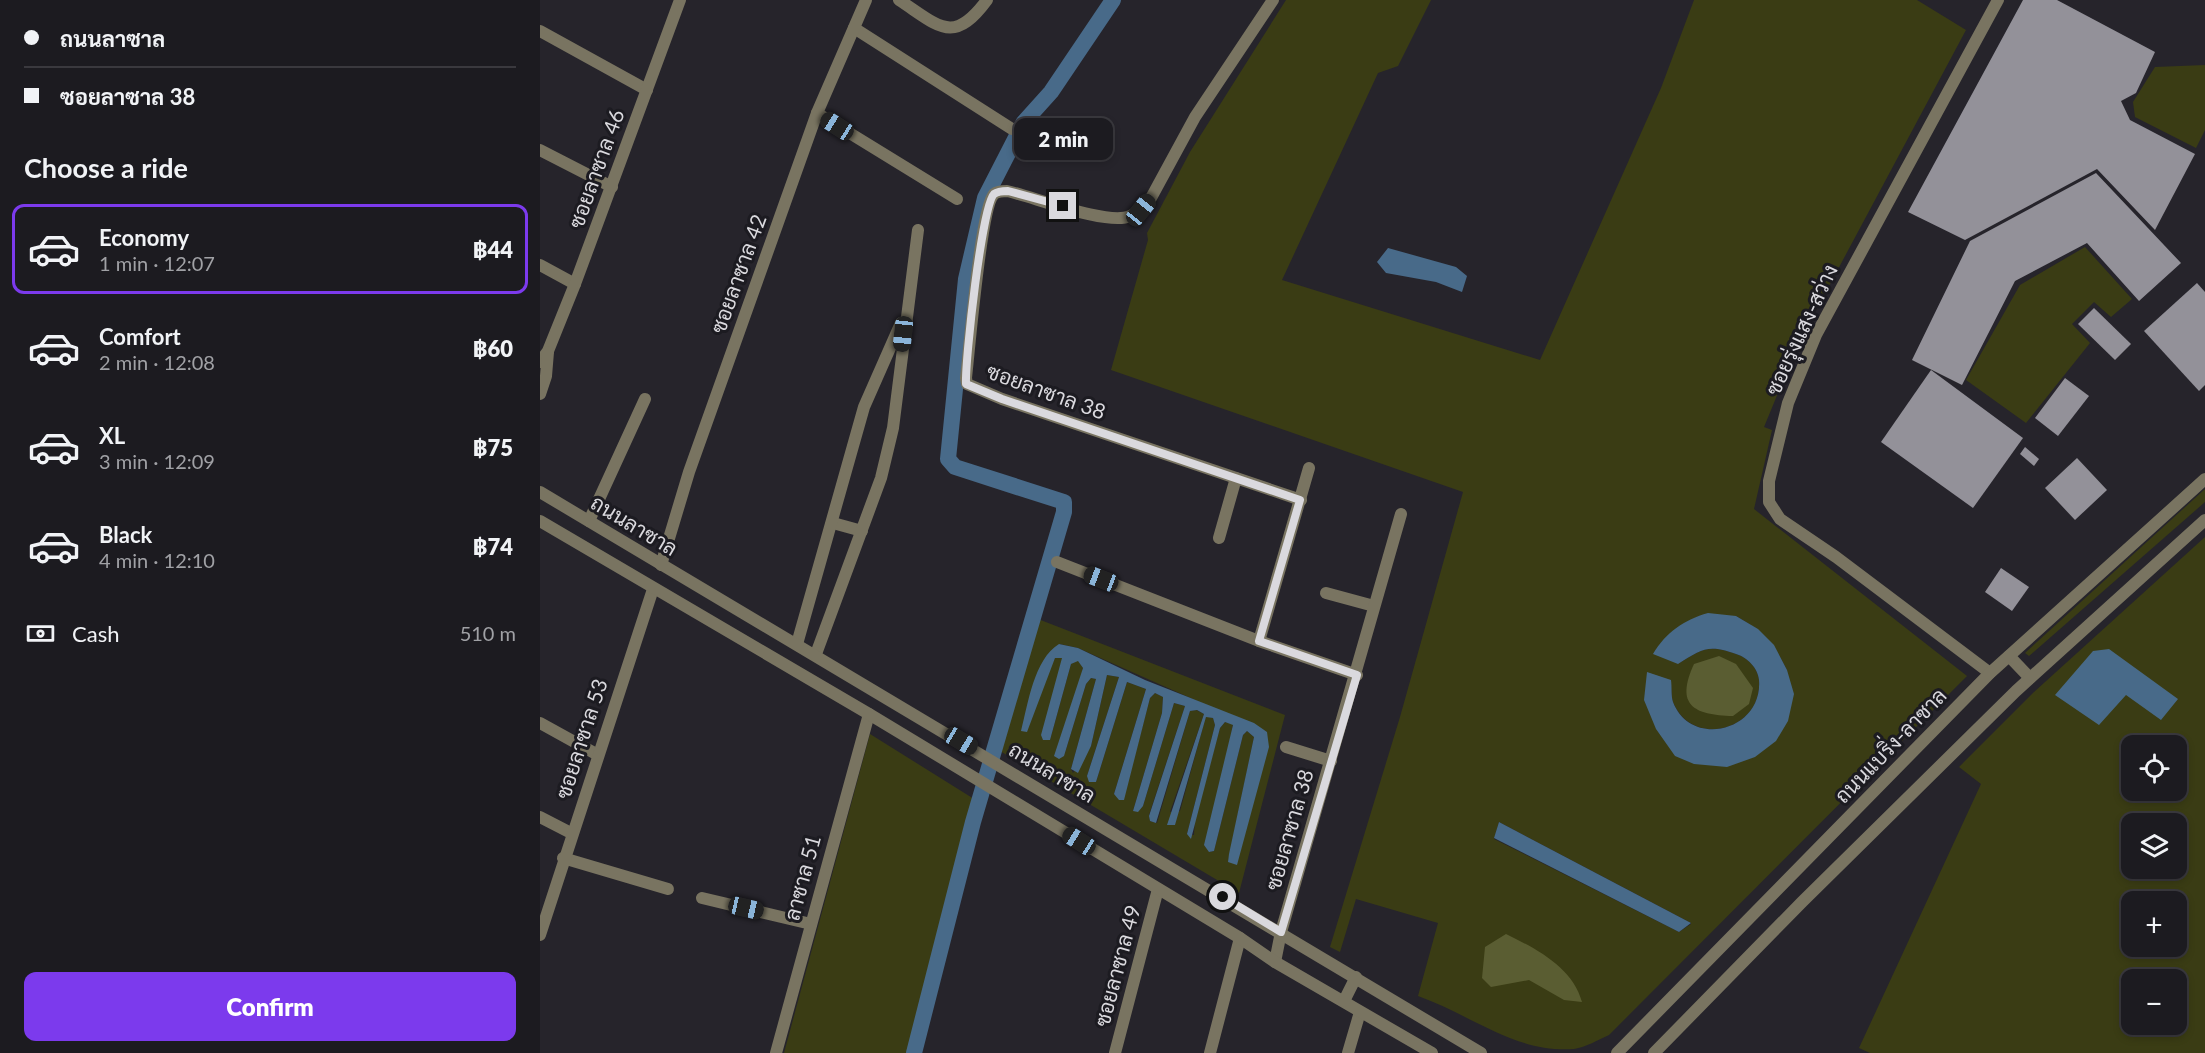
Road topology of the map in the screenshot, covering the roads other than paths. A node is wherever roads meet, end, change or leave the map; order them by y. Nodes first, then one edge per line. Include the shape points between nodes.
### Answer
1 (680, 0) edge
2 (866, 0) edge
3 (899, 0) edge
4 (987, 0) edge
5 (1273, 0) edge
6 (1998, 0) edge
7 (854, 28) junction
8 (540, 31) edge
9 (647, 90) junction
10 (817, 113) junction
11 (1012, 129) dead end
12 (540, 150) edge
13 (612, 187) junction
14 (957, 199) dead end
15 (918, 230) dead end
16 (540, 265) edge
17 (575, 284) junction
18 (905, 314) junction
19 (548, 351) junction
20 (540, 362) edge
21 (540, 394) edge
22 (645, 399) dead end
23 (1310, 468) dead end
24 (1236, 478) junction
25 (2205, 479) edge
26 (540, 492) edge
27 (1300, 500) junction
28 (1401, 514) dead end
29 (2205, 520) edge
30 (540, 521) edge
31 (589, 521) junction
32 (833, 523) junction
33 (862, 531) junction
34 (1219, 538) dead end
35 (1057, 562) dead end
36 (662, 565) junction
37 (653, 589) junction
38 (1326, 593) dead end
39 (1374, 606) junction
40 (1259, 641) junction
41 (797, 644) junction
42 (816, 654) junction
43 (2009, 656) junction
44 (1990, 673) junction
45 (1357, 675) junction
46 (2030, 678) junction
47 (869, 714) junction
48 (540, 723) edge
49 (1286, 747) dead end
50 (598, 754) junction
51 (1331, 761) junction
52 (540, 817) edge
53 (572, 833) junction
54 (563, 858) junction
55 (668, 889) dead end
56 (1158, 889) junction
57 (702, 898) dead end
58 (811, 924) junction
59 (1281, 932) junction
60 (540, 935) edge
61 (1240, 938) junction
62 (1275, 962) junction
63 (1356, 977) junction
64 (1344, 1001) junction
65 (1360, 1012) junction
66 (1639, 1030) junction
67 (776, 1053) edge
68 (1115, 1053) edge
69 (1210, 1053) edge
70 (1348, 1053) edge
71 (1432, 1053) edge
72 (1481, 1053) edge
73 (1608, 1053) edge
74 (1617, 1053) edge
75 (1655, 1053) edge

1 - 9 street, ซอยลาซาล 46
2 - 7 street, ซอยลาซาล 42
3 - 4 street via 936,24 953,29 967,24
5 - 24 street, ซอยลาซาล 38 via 1195,117 1141,210 1128,218 1107,219 1008,191 993,195 987,209 974,293 966,378 966,384 1002,399
6 - 44 street, ซอยรุ่งแสง-สว่าง via 1816,335 1788,403 1769,482 1769,502 1780,519
7 - 10 street, ซอยลาซาล 42
7 - 11 street
8 - 9 street
9 - 13 street, ซอยลาซาล 46
10 - 14 street
10 - 36 street, ซอยลาซาล 42 via 689,472
12 - 13 street
13 - 17 street, ซอยลาซาล 46
15 - 18 street
16 - 17 street
17 - 19 street, ซอยลาซาล 46
18 - 32 street via 864,407
18 - 33 street via 893,428
19 - 20 street, ซอยลาซาล 46
19 - 21 street, ซอยลาซาล 46
22 - 31 street
23 - 27 street
24 - 27 street, ซอยลาซาล 38
24 - 34 street
25 - 43 street, ถนนแบริ่ง-ลาซาล
26 - 31 street, ถนนลาซาล
27 - 40 street
28 - 39 street, ซอยลาซาล 38
29 - 46 street
30 - 37 street, ถนนลาซาล
31 - 36 street, ถนนลาซาล
32 - 33 street
32 - 41 street
33 - 42 street
35 - 40 street
36 - 41 street, ถนนลาซาล
37 - 47 street, ถนนลาซาล
37 - 50 street, ซอยลาซาล 53
38 - 39 street
39 - 45 street, ซอยลาซาล 38
40 - 45 street
41 - 42 street, ถนนลาซาล
42 - 59 street, ถนนลาซาล
43 - 44 street, ถนนแบริ่ง-ลาซาล
43 - 46 street
44 - 66 street, ถนนแบริ่ง-ลาซาล
45 - 51 street, ซอยลาซาล 38
46 - 75 street
47 - 56 street, ถนนลาซาล
47 - 58 street, ลาซาล 51
48 - 50 street
49 - 51 street
50 - 53 street, ซอยลาซาล 53
51 - 59 street, ซอยลาซาล 38
52 - 53 street
53 - 54 street, ซอยลาซาล 53
54 - 55 street
54 - 60 street, ซอยลาซาล 53
56 - 61 street, ถนนลาซาล
56 - 68 street, ซอยลาซาล 49
57 - 58 street
58 - 67 street, ลาซาล 51
59 - 62 street, ซอยลาซาล 38
59 - 63 street, ถนนลาซาล
61 - 62 street, ถนนลาซาล
61 - 69 street
62 - 64 street, ถนนลาซาล
63 - 64 street
63 - 72 street, ถนนลาซาล
64 - 65 street, ถนนลาซาล
65 - 70 street
65 - 71 street, ถนนลาซาล
66 - 73 street
66 - 74 street, ถนนแบริ่ง-ลาซาล

